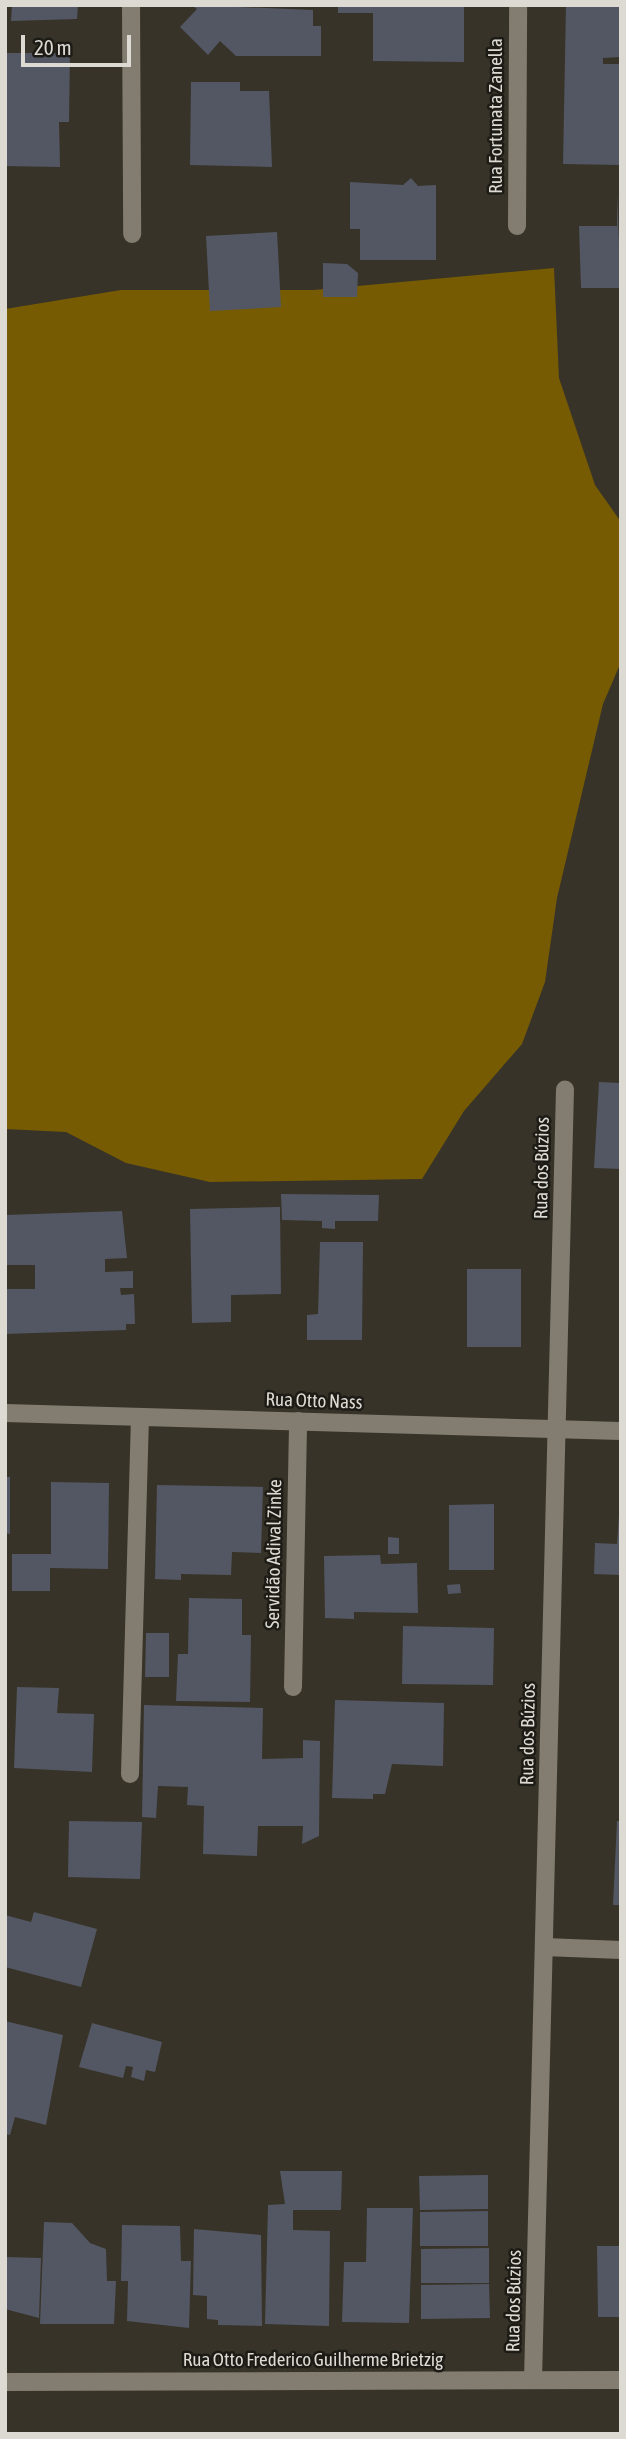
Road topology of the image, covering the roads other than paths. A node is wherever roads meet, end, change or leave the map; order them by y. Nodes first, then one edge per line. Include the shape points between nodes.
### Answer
1 (131, 5) edge
2 (518, 5) edge
3 (517, 226) dead end
4 (132, 234) dead end
5 (565, 1089) dead end
6 (5, 1413) edge
7 (140, 1417) junction
8 (298, 1421) junction
9 (557, 1429) junction
10 (621, 1431) edge
11 (293, 1687) dead end
12 (130, 1774) dead end
13 (544, 1947) junction
14 (621, 1950) edge
15 (533, 2380) junction
16 (621, 2380) edge
17 (5, 2382) edge

1 - 4 street
2 - 3 street, Rua Fortunata Zanella
5 - 9 street, Rua dos Búzios
6 - 7 street, Rua Otto Nass
7 - 8 street, Rua Otto Nass
7 - 12 street
8 - 9 street, Rua Otto Nass
8 - 11 street, Servidão Adival Zinke
9 - 10 street, Rua Otto Nass
9 - 13 street, Rua dos Búzios
13 - 14 street
13 - 15 street, Rua dos Búzios
15 - 16 street, Rua Otto Frederico Guilherme Brietzig
15 - 17 street, Rua Otto Frederico Guilherme Brietzig

